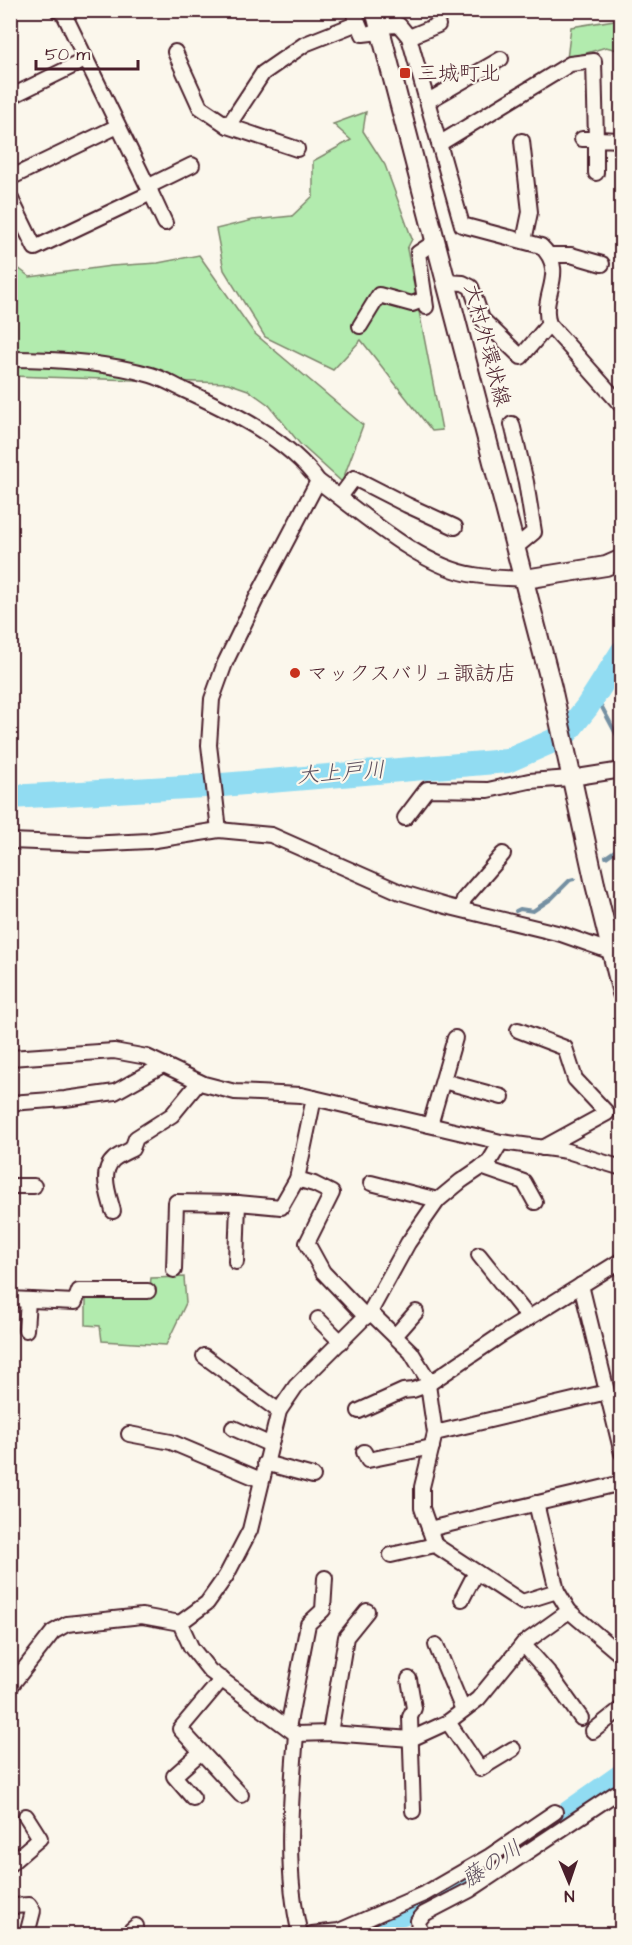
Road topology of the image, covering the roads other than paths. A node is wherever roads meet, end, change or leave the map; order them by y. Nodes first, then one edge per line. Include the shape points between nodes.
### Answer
1 (57, 10) edge
2 (356, 17) edge
3 (378, 22) edge
4 (438, 25) dead end
5 (410, 37) junction
6 (175, 52) dead end
7 (501, 59) dead end
8 (85, 60) junction
9 (10, 97) edge
10 (428, 101) junction
11 (118, 126) junction
12 (228, 126) junction
13 (582, 139) dead end
14 (596, 139) junction
15 (621, 140) edge
16 (522, 141) dead end
17 (439, 144) junction
18 (297, 149) dead end
19 (192, 165) dead end
20 (596, 173) dead end
21 (10, 178) edge
22 (150, 189) junction
23 (10, 197) edge
24 (165, 223) dead end
25 (436, 241) junction
26 (524, 241) junction
27 (550, 255) junction
28 (602, 264) dead end
29 (447, 282) junction
30 (549, 324) junction
31 (360, 326) dead end
32 (10, 359) edge
33 (621, 406) edge
34 (512, 424) dead end
35 (318, 481) junction
36 (340, 497) junction
37 (455, 527) dead end
38 (516, 547) junction
39 (621, 559) edge
40 (525, 579) junction
41 (621, 770) edge
42 (570, 773) junction
43 (405, 818) dead end
44 (219, 830) junction
45 (10, 841) edge
46 (502, 854) dead end
47 (461, 909) junction
48 (616, 960) edge
49 (621, 993) edge
50 (518, 1030) dead end
51 (456, 1038) dead end
52 (10, 1058) edge
53 (163, 1065) junction
54 (443, 1081) junction
55 (199, 1082) junction
56 (502, 1097) dead end
57 (314, 1098) junction
58 (10, 1103) edge
59 (430, 1125) junction
60 (501, 1142) junction
61 (543, 1148) junction
62 (481, 1167) junction
63 (621, 1168) edge
64 (297, 1179) junction
65 (371, 1183) dead end
66 (10, 1186) edge
67 (34, 1186) dead end
68 (438, 1200) junction
69 (535, 1202) dead end
70 (238, 1203) junction
71 (113, 1211) dead end
72 (479, 1255) dead end
73 (621, 1260) edge
74 (236, 1262) dead end
75 (174, 1270) dead end
76 (581, 1286) junction
77 (148, 1291) dead end
78 (10, 1299) edge
79 (28, 1300) junction
80 (416, 1312) dead end
81 (368, 1314) junction
82 (529, 1318) junction
83 (318, 1319) dead end
84 (26, 1330) dead end
85 (395, 1336) junction
86 (341, 1342) junction
87 (204, 1356) dead end
88 (428, 1385) junction
89 (607, 1392) junction
90 (279, 1411) junction
91 (359, 1411) dead end
92 (234, 1428) dead end
93 (129, 1434) dead end
94 (433, 1440) junction
95 (269, 1444) junction
96 (364, 1452) dead end
97 (621, 1453) edge
98 (266, 1463) junction
99 (313, 1476) dead end
100 (261, 1480) junction
101 (621, 1483) edge
102 (536, 1503) junction
103 (429, 1529) junction
104 (435, 1545) junction
105 (391, 1555) dead end
106 (476, 1572) junction
107 (325, 1578) dead end
108 (556, 1592) junction
109 (462, 1599) dead end
110 (367, 1611) dead end
111 (569, 1611) junction
112 (180, 1623) junction
113 (523, 1644) junction
114 (436, 1645) dead end
115 (621, 1656) edge
116 (222, 1679) junction
117 (409, 1679) dead end
118 (10, 1687) edge
119 (621, 1708) edge
120 (462, 1710) junction
121 (581, 1718) dead end
122 (448, 1722) junction
123 (292, 1731) junction
124 (593, 1731) dead end
125 (330, 1733) junction
126 (411, 1739) junction
127 (513, 1749) dead end
128 (201, 1752) junction
129 (616, 1793) dead end
130 (241, 1795) dead end
131 (193, 1798) dead end
132 (413, 1811) dead end
133 (555, 1812) dead end
134 (26, 1816) dead end
135 (10, 1864) edge
136 (10, 1909) edge
137 (27, 1935) edge
138 (300, 1935) edge
139 (312, 1935) edge
140 (420, 1935) edge

1 - 8 street via 64,14
2 - 3 street via 363,34
2 - 12 street via 305,44 263,73
3 - 5 street via 399,25
3 - 25 main road, 大村外環状線
4 - 5 street
5 - 10 street
6 - 12 street via 200,107
7 - 10 street
8 - 9 street
8 - 11 street
10 - 17 street
11 - 21 street
11 - 22 street
12 - 18 street
13 - 14 street
14 - 15 street
14 - 17 street via 594,62 570,64
14 - 20 street
16 - 26 street via 530,212
17 - 26 street via 462,225
19 - 22 street
22 - 23 street via 34,248
22 - 24 street
25 - 29 main road, 大村外環状線
25 - 31 street via 418,253 425,303 412,304 379,295
26 - 27 street via 541,246
27 - 28 street via 571,255
27 - 30 street via 554,270 545,314
29 - 30 street via 471,287 482,319 521,357
29 - 38 main road, 大村外環状線
30 - 33 street
32 - 35 street via 118,367 152,375 239,416 309,467
34 - 38 street via 534,532
35 - 36 street
35 - 44 street via 225,663 212,699 209,745
36 - 37 street via 354,478 399,509
36 - 40 street via 411,550 440,564 472,575
38 - 40 main road, 大村外環状線
39 - 40 main road via 606,566
40 - 42 main road, 大村外環状線
41 - 42 street
42 - 43 street via 488,790 427,789
42 - 48 main road
44 - 45 street via 139,842
44 - 47 street via 271,835 400,892
46 - 47 street via 464,899
47 - 48 street via 561,934
48 - 49 main road
50 - 61 street via 565,1048 575,1079 607,1113
51 - 54 street
52 - 53 street via 114,1051 147,1057
53 - 55 street
53 - 58 street via 115,1092
54 - 56 street via 469,1082
54 - 59 street
55 - 57 street via 235,1092
55 - 71 street via 172,1115 136,1138 132,1149 108,1167 105,1175
57 - 59 street
57 - 64 street
59 - 60 street
60 - 61 street
60 - 62 street via 489,1162
61 - 63 street via 567,1151
62 - 68 street
62 - 69 street via 524,1182
64 - 70 street via 281,1207
64 - 81 street via 332,1193 307,1243 322,1272
65 - 68 street
66 - 67 street
68 - 81 street via 408,1243
70 - 74 street
70 - 75 street via 176,1202
72 - 82 street
73 - 76 street
76 - 82 street
76 - 89 street
77 - 79 street via 79,1291 75,1302
78 - 79 street
79 - 84 street
80 - 85 street
81 - 85 street
81 - 86 street
82 - 88 street
83 - 86 street
85 - 88 street via 411,1352
86 - 90 street via 296,1386
87 - 90 street
88 - 91 street via 403,1391
88 - 94 street
89 - 94 street
89 - 97 street
90 - 95 street
92 - 95 street
93 - 100 street via 171,1442
94 - 96 street via 368,1460
94 - 103 street via 422,1487 422,1508
95 - 98 street
98 - 99 street
98 - 100 street
100 - 112 street via 250,1530 226,1576 207,1603
101 - 102 street
102 - 103 street
102 - 108 street
103 - 104 street
104 - 105 street
104 - 106 street
106 - 108 street via 522,1602
106 - 109 street
107 - 123 street via 323,1610 308,1624
108 - 111 street
110 - 125 street via 346,1637
111 - 113 street
111 - 115 street
112 - 116 street via 191,1647 210,1671
112 - 118 street via 141,1616 68,1624 53,1632
113 - 120 street via 478,1699
113 - 121 street
114 - 120 street
116 - 123 street
116 - 128 street via 180,1729
117 - 126 street via 414,1708 410,1717
119 - 124 street
120 - 122 street
122 - 126 street
122 - 127 street via 480,1769
123 - 125 street
123 - 138 street via 292,1904
125 - 126 street
126 - 132 street
128 - 130 street
128 - 131 street via 174,1776
129 - 140 street via 470,1890 424,1914 418,1921
133 - 139 street via 435,1889 339,1931
134 - 135 street via 40,1838
136 - 137 street via 29,1905 33,1911

